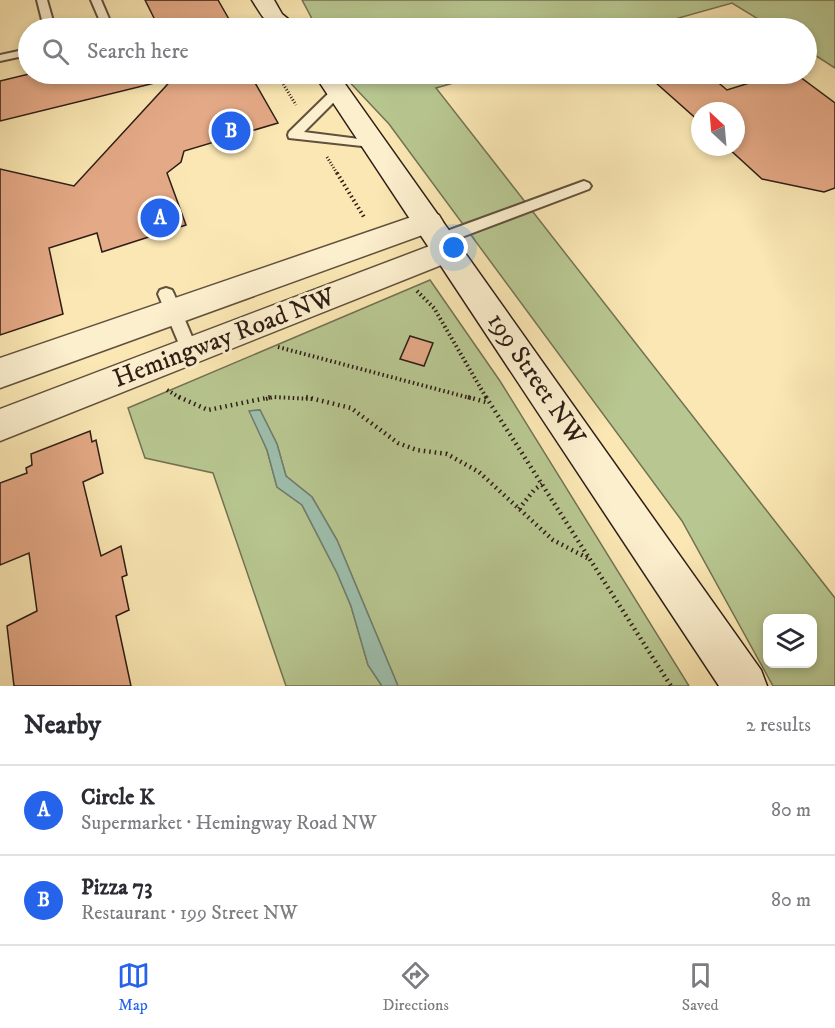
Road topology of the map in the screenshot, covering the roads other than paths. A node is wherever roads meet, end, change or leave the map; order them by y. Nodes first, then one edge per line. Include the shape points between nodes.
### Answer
1 (42, 0) edge
2 (96, 0) edge
3 (262, 0) edge
4 (294, 6) dead end
5 (48, 18) edge
6 (104, 18) edge
7 (274, 18) edge
8 (299, 18) edge
9 (18, 54) edge
10 (0, 58) edge
11 (331, 84) edge
12 (333, 84) edge
13 (375, 145) junction
14 (584, 186) dead end
15 (439, 237) junction
16 (170, 302) junction
17 (190, 351) junction
18 (0, 374) edge
19 (0, 425) edge
20 (745, 686) edge

1 - 5 lane
2 - 6 lane
3 - 7 street
4 - 8 street
9 - 10 lane
11 - 13 lane via 294,135
12 - 13 street, 199 Street NW
13 - 15 street, 199 Street NW
14 - 15 lane
15 - 16 street, Hemingway Road NW
15 - 17 street, Hemingway Road NW via 402,268
15 - 20 street, 199 Street NW
16 - 17 lane
16 - 18 street, Hemingway Road NW
17 - 19 street, Hemingway Road NW

